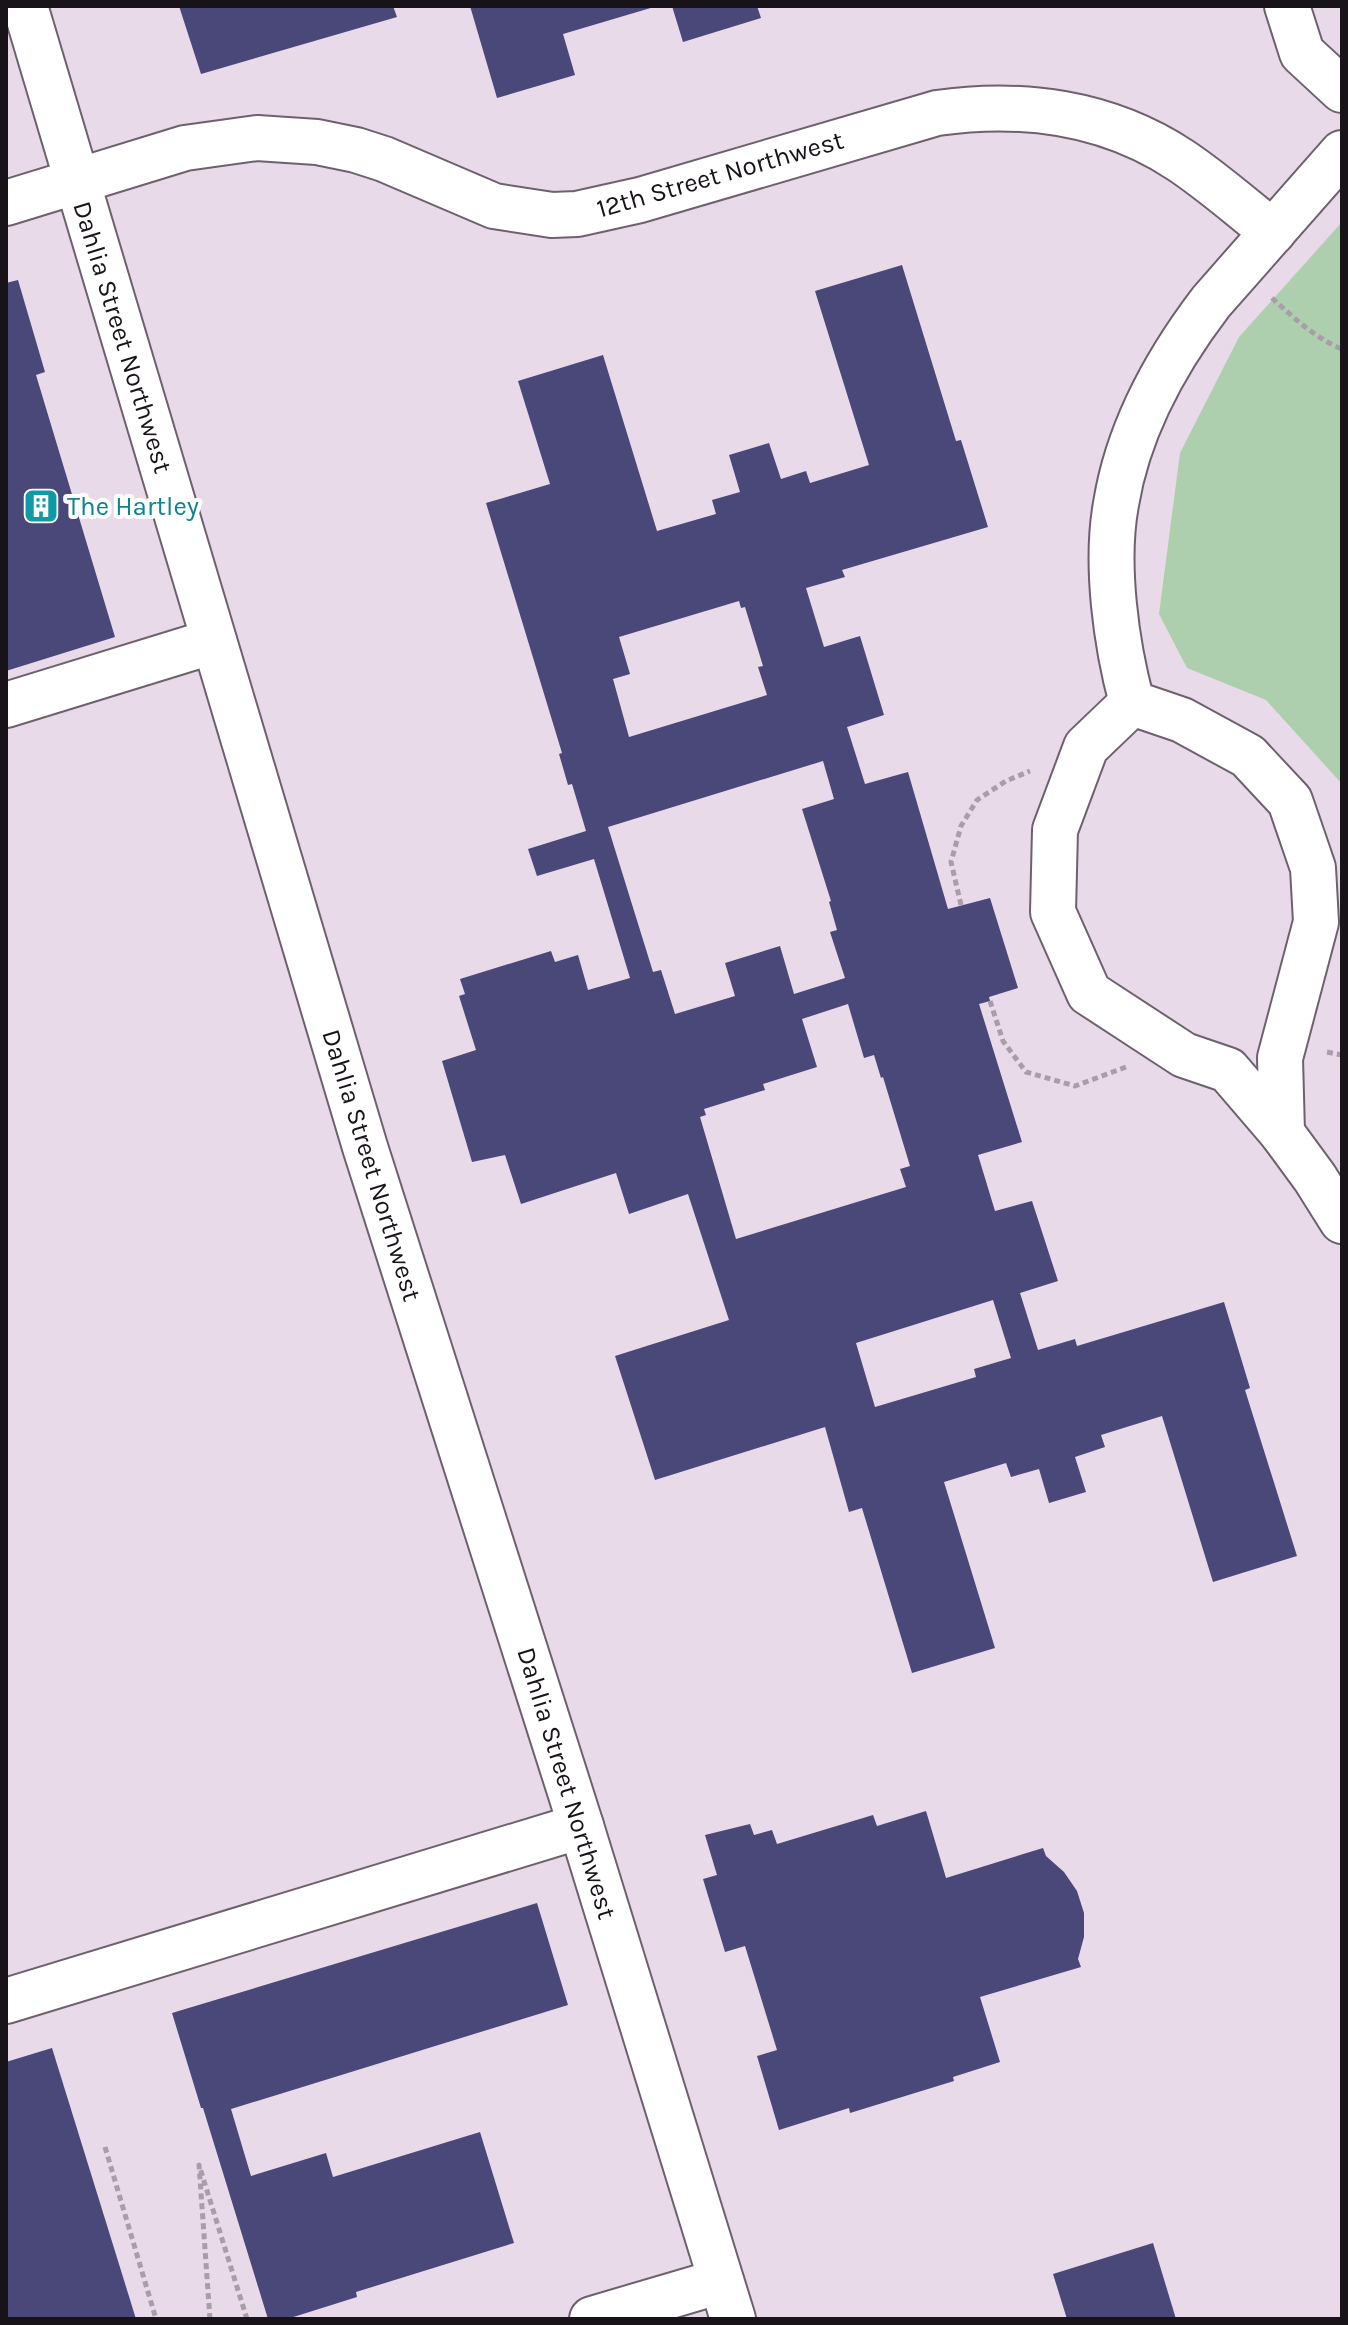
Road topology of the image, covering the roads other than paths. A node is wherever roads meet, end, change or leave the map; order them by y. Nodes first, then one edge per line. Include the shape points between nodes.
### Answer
1 (25, 6) edge
2 (1287, 6) edge
3 (1342, 90) edge
4 (1342, 153) edge
5 (77, 182) junction
6 (6, 203) edge
7 (1273, 232) junction
8 (214, 641) junction
9 (1132, 703) junction
10 (6, 705) edge
11 (1289, 1027) junction
12 (1184, 1055) junction
13 (1282, 1133) junction
14 (1342, 1221) edge
15 (581, 1826) junction
16 (6, 2001) edge
17 (727, 2300) edge
18 (592, 2319) edge

1 - 5 street, Dahlia Street Northwest
2 - 3 street via 1302,53
4 - 7 street
5 - 6 street, 12th Street Northwest
5 - 7 street, 12th Street Northwest via 185,148 288,139 384,159 494,206 577,214 937,113 1014,107 1095,121 1137,135 1181,160
5 - 8 street, Dahlia Street Northwest
7 - 9 street via 1174,353 1128,458 1115,504 1113,576
8 - 10 street via 74,667
8 - 15 street, Dahlia Street Northwest via 365,1147
9 - 11 street via 1182,720 1248,756 1290,801 1313,868 1316,922
9 - 12 street via 1086,747 1055,830 1053,912 1089,993
11 - 12 street via 1240,1052
11 - 13 street via 1280,1058
12 - 13 street via 1228,1070
13 - 14 street
15 - 16 street
15 - 17 street, Dahlia Street Northwest
17 - 18 street

